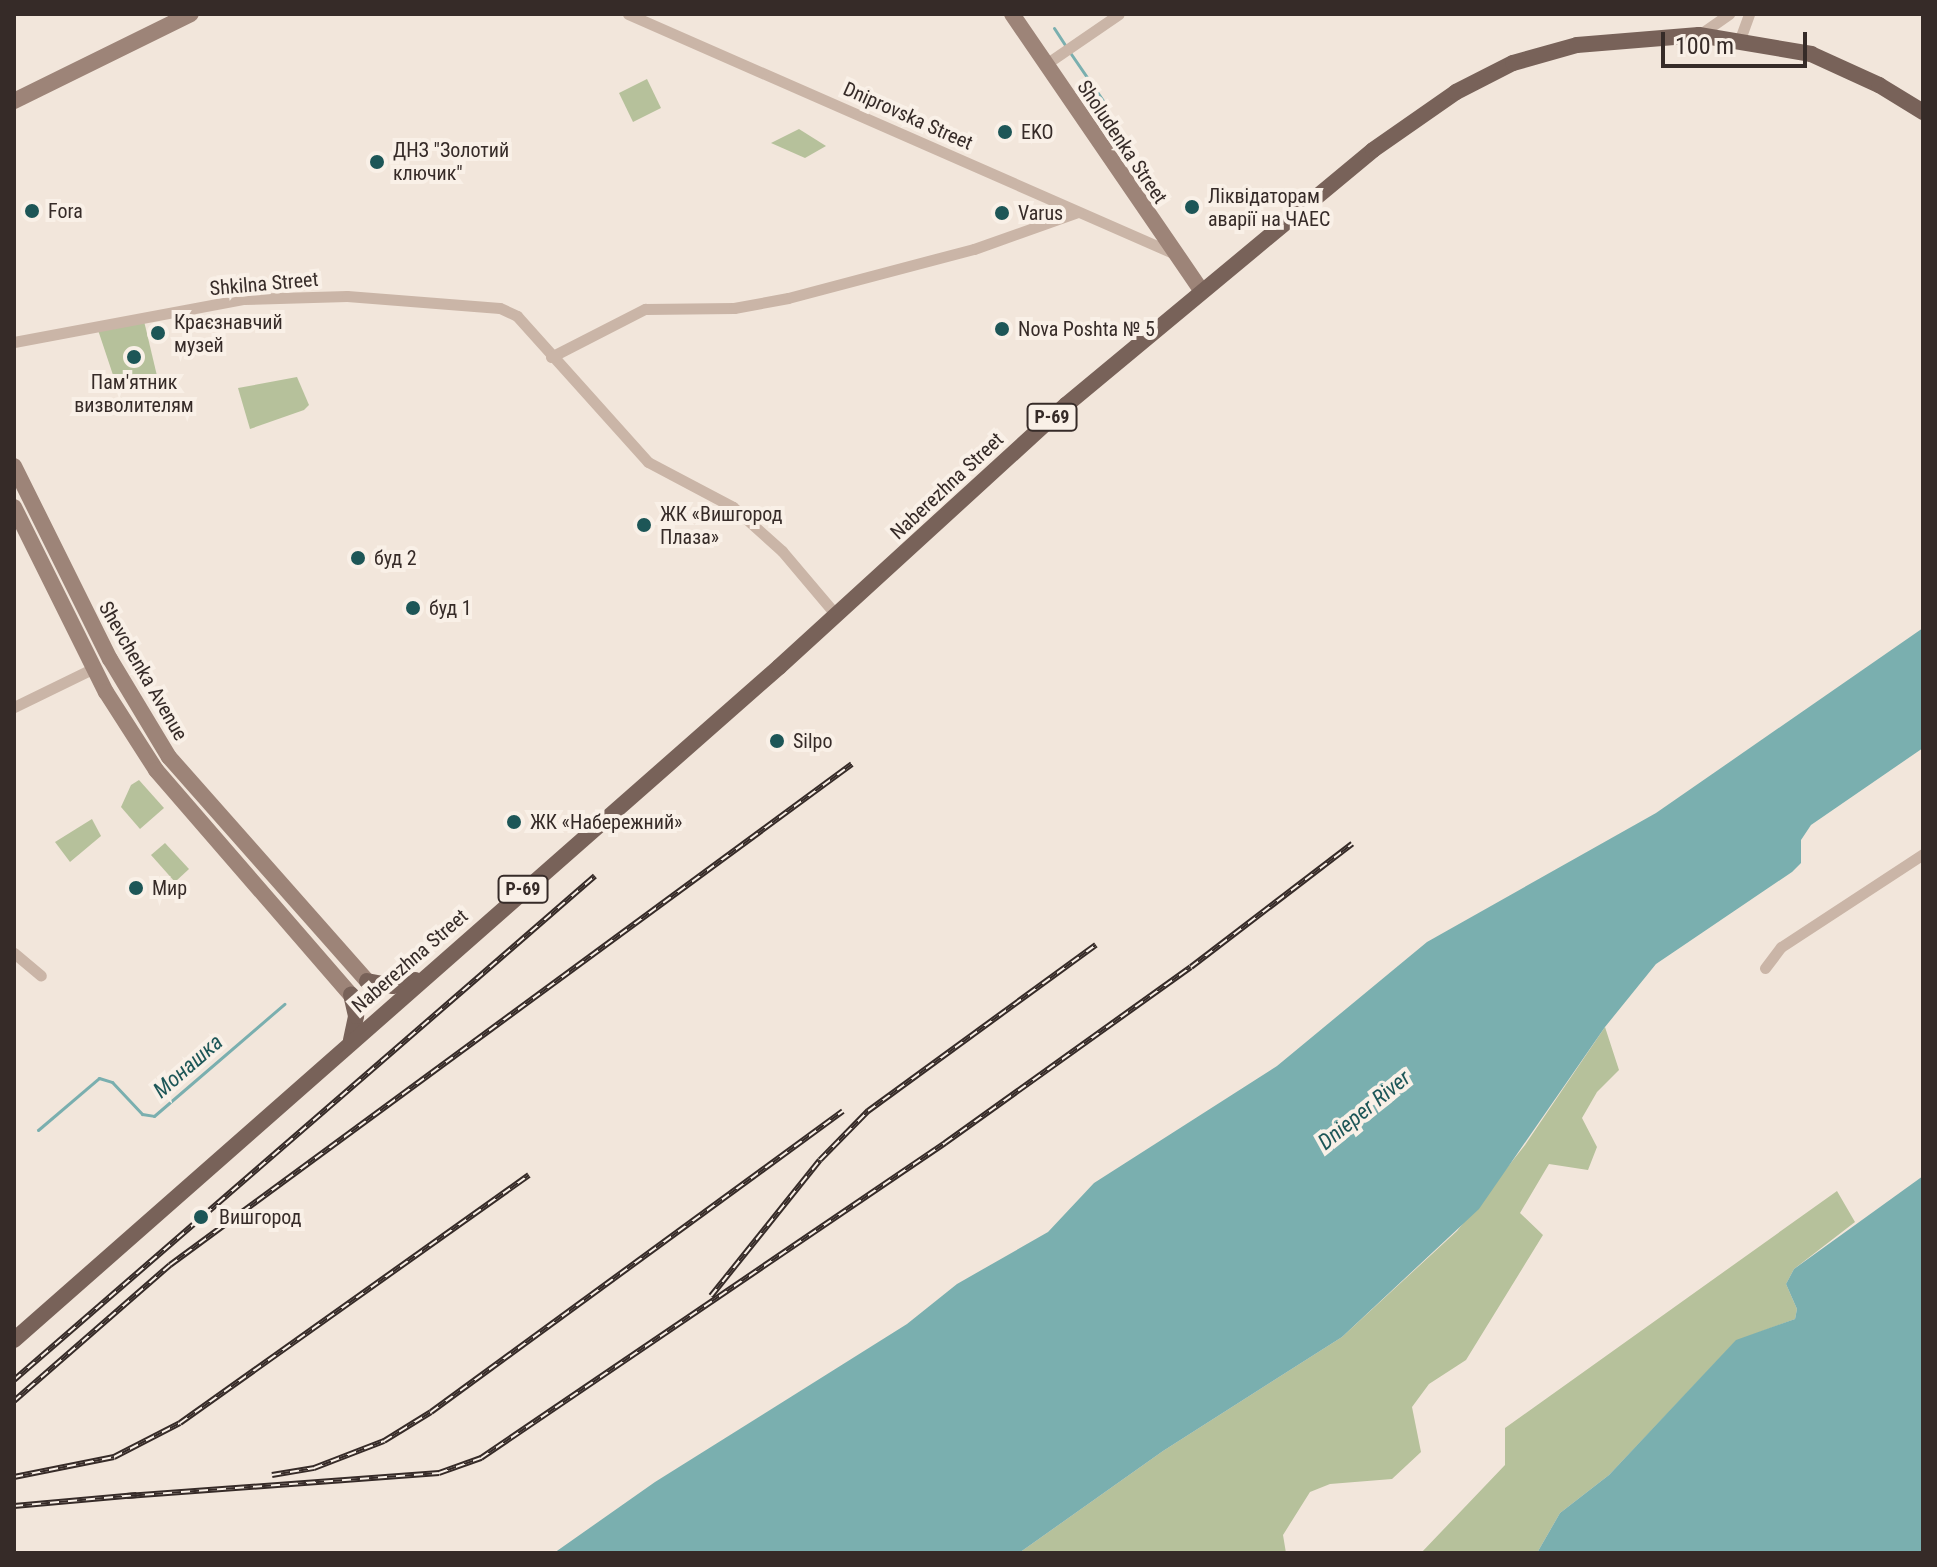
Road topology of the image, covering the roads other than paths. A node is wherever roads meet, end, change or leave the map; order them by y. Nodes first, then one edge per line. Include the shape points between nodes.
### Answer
1 (191, 14) edge
2 (628, 14) edge
3 (1012, 14) edge
4 (1119, 14) edge
5 (1729, 14) edge
6 (1749, 14) edge
7 (1699, 35) junction
8 (1740, 39) junction
9 (1046, 64) junction
10 (14, 101) edge
11 (1923, 112) edge
12 (1082, 211) junction
13 (1173, 253) junction
14 (1201, 290) junction
15 (14, 342) edge
16 (551, 357) junction
17 (14, 466) edge
18 (14, 507) edge
19 (836, 615) junction
20 (110, 659) junction
21 (94, 668) junction
22 (14, 707) edge
23 (1923, 854) edge
24 (325, 934) junction
25 (310, 947) junction
26 (14, 953) edge
27 (1765, 968) dead end
28 (41, 976) dead end
29 (420, 979) junction
30 (367, 981) junction
31 (351, 995) junction
32 (383, 1012) junction
33 (351, 1040) junction
34 (14, 1340) edge

1 - 10 street
2 - 12 street, Dniprovska Street
3 - 9 street, Sholudenka Street
4 - 9 street
5 - 7 street
6 - 8 street
7 - 8 main road, Naberezhna Street / Р-69
7 - 14 main road, Naberezhna Street / Р-69 via 1577,45 1485,76 1403,127
8 - 11 main road, Р-69 via 1811,54
9 - 13 street, Sholudenka Street
12 - 13 street, Dniprovska Street
12 - 16 street via 974,249 788,298 734,308 645,309
13 - 14 street, Sholudenka Street
14 - 19 main road, Naberezhna Street / Р-69 via 970,488
15 - 16 street, Shkilna Street via 244,299 313,296 500,308 517,316
16 - 19 street via 648,462 733,507 782,551
17 - 20 street, Shevchenka Avenue
18 - 21 street, Shevchenka Avenue
19 - 29 main road, Naberezhna Street / Р-69
20 - 21 street
20 - 24 street, Shevchenka Avenue via 177,768
21 - 22 street
21 - 25 street, Shevchenka Avenue via 156,770
23 - 27 street via 1781,947
24 - 25 street
24 - 30 street, Shevchenka Avenue
25 - 31 street, Shevchenka Avenue
26 - 28 street
29 - 30 main road via 393,986
29 - 32 main road, Naberezhna Street / Р-69
30 - 32 main road
31 - 32 main road
31 - 33 main road via 356,1016
32 - 33 main road, Naberezhna Street / Р-69
33 - 34 main road, Naberezhna Street / Р-69

